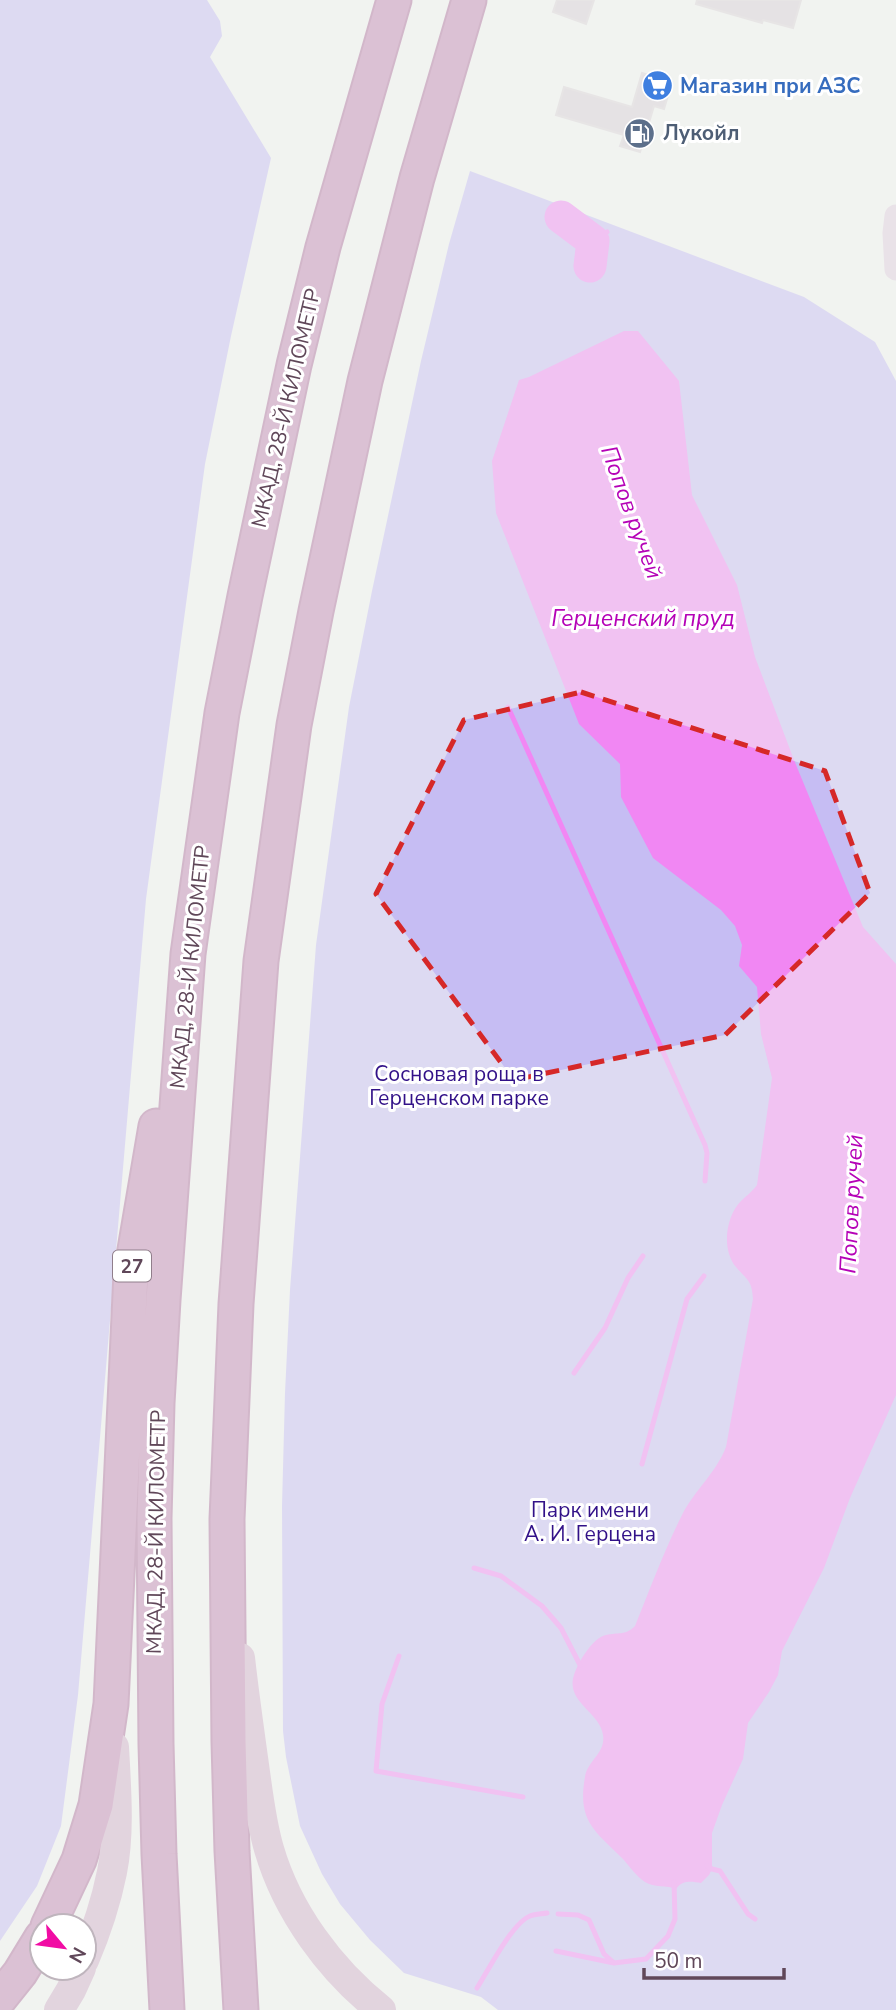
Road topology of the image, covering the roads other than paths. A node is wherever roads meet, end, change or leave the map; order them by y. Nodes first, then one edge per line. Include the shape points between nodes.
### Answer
1 (394, 0) edge
2 (469, 0) edge
3 (896, 216) edge
4 (896, 269) edge
5 (204, 834) junction
6 (227, 1519) junction
7 (111, 1704) junction
8 (232, 1851) junction
9 (55, 1912) edge
10 (98, 1923) edge
11 (28, 1960) edge
12 (75, 1982) edge
13 (0, 1998) edge
14 (378, 2008) edge
15 (59, 2010) edge
16 (167, 2010) edge
17 (241, 2010) edge
18 (255, 2010) edge

1 - 5 highway, МКАД, 28-Й КИЛОМЕТР via 294,365 225,700
2 - 6 highway via 365,381 294,725 261,961 235,1315
3 - 4 street
5 - 7 highway, 27 via 131,1273
5 - 16 highway, МКАД, 28-Й КИЛОМЕТР via 188,954 157,1403 154,1632
6 - 8 highway
6 - 14 main road via 239,1655 269,1850 283,1886 322,1950
7 - 9 highway, 27 via 96,1805 79,1860
7 - 10 main road via 117,1809 113,1870
8 - 17 highway
8 - 18 highway
11 - 13 highway
12 - 15 main road

